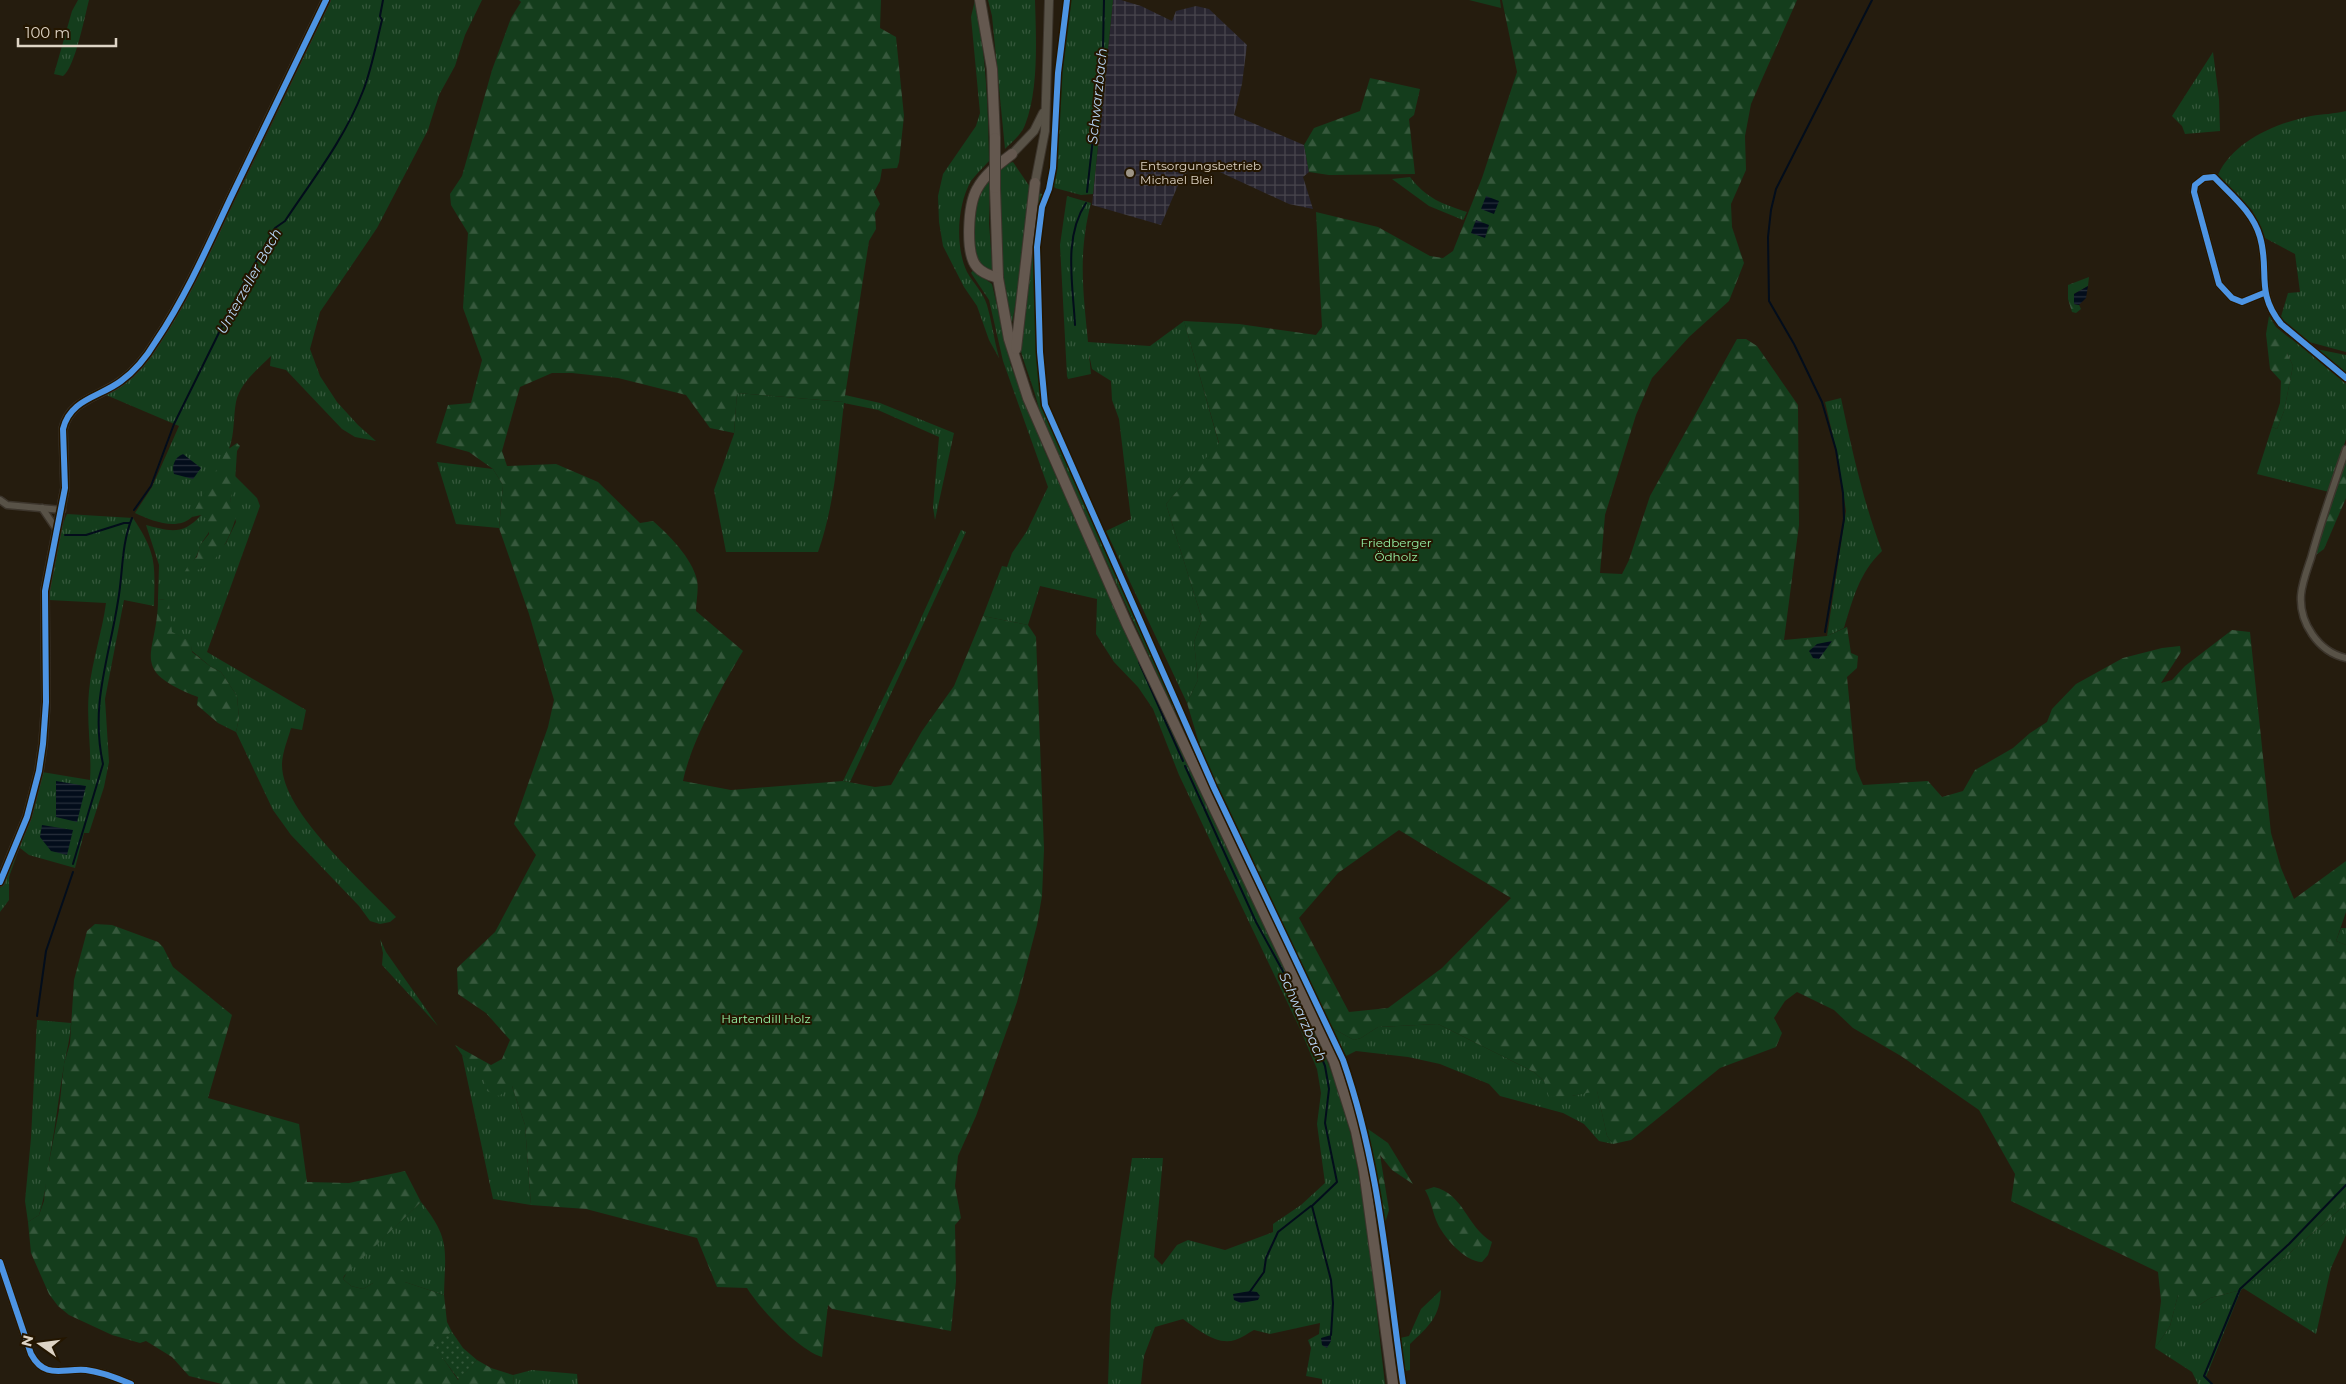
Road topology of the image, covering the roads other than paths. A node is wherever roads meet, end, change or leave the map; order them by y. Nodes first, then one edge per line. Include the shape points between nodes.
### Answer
1 (326, 0) edge
2 (980, 0) edge
3 (1049, 0) edge
4 (1047, 104) junction
5 (1012, 154) joint
6 (1035, 183) joint
7 (998, 278) junction
8 (2264, 293) junction
9 (1016, 365) junction
10 (2346, 378) edge
11 (2346, 449) edge
12 (0, 500) edge
13 (42, 508) junction
14 (62, 510) junction
15 (57, 530) junction
16 (2346, 658) edge
17 (0, 882) edge
18 (0, 1262) edge
19 (132, 1384) edge
20 (1393, 1384) edge

1 - 14 street via 172,317 134,369 114,386 84,400 65,421
2 - 7 main road, bridge via 992,69
3 - 4 street
4 - 5 street via 1034,131
4 - 6 street
5 - 7 main road via 977,188 970,216 972,259 977,267
6 - 9 main road via 1016,335
7 - 9 main road
8 - 8 street via 2264,257 2260,236 2252,219 2214,177 2204,178 2194,185 2194,192 2219,284 2232,298 2242,302
8 - 10 street via 2282,324
9 - 20 main road via 1127,624 1334,1061 1356,1131 1364,1170
11 - 16 street via 2301,595 2302,614 2312,634 2332,652
12 - 13 street via 7,505
13 - 14 street
13 - 15 street
14 - 15 street
15 - 17 street via 45,591 45,726 39,771 26,817
18 - 19 street via 31,1354 38,1364 52,1371 103,1373

